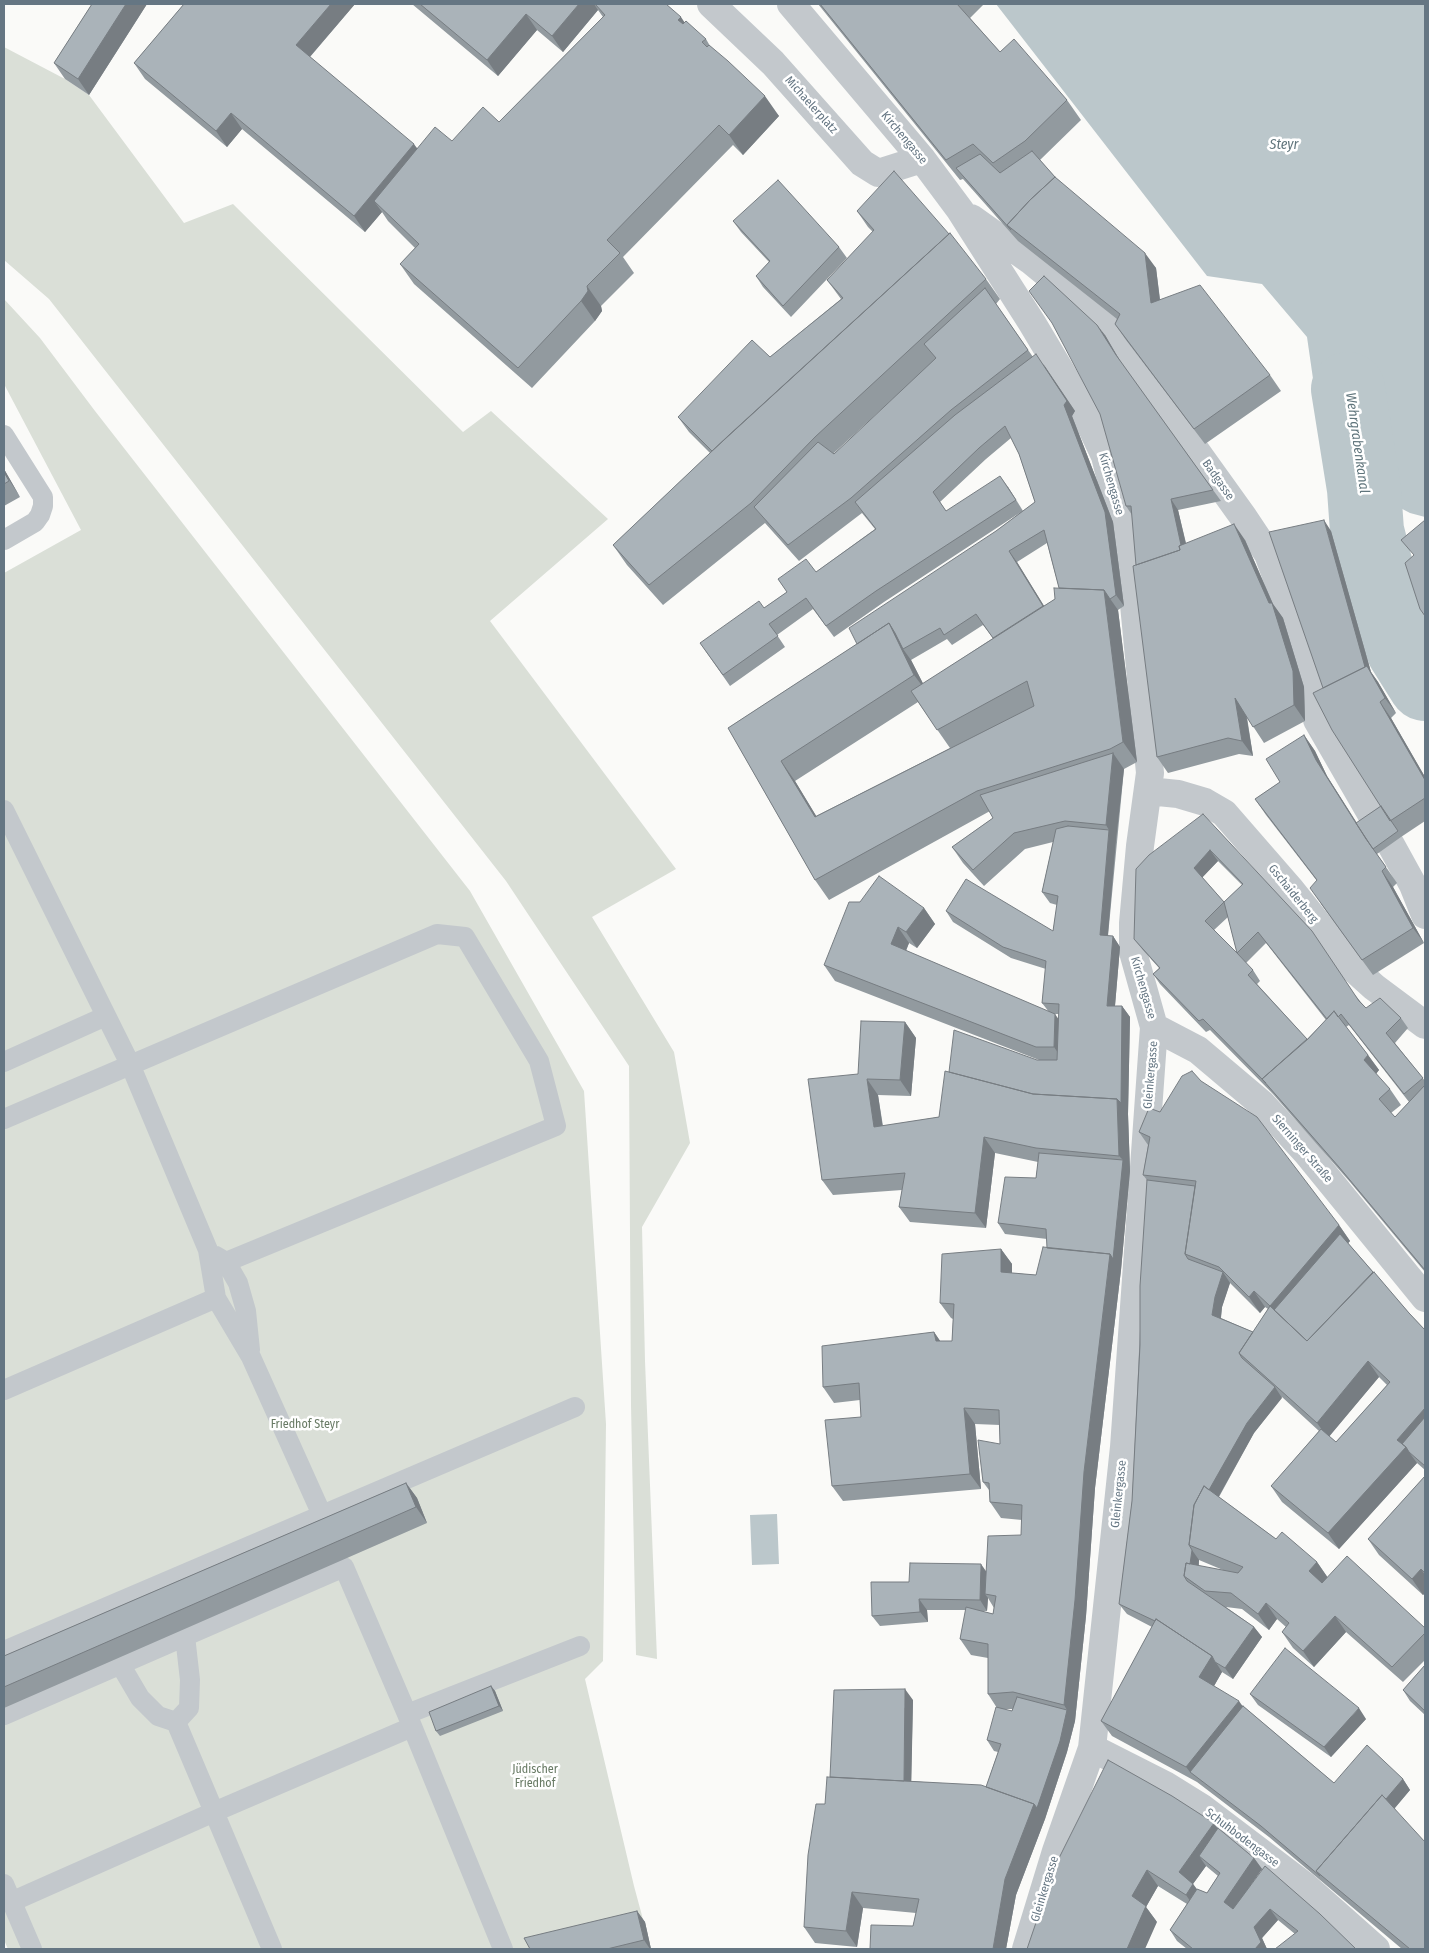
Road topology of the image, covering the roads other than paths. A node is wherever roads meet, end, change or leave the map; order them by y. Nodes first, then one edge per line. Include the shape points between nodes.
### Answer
1 (711, 4) edge
2 (790, 4) edge
3 (922, 159) junction
4 (960, 210) junction
5 (4, 435) edge
6 (4, 540) edge
7 (1148, 792) junction
8 (4, 810) edge
9 (1374, 819) edge
10 (1390, 845) edge
11 (1419, 880) edge
12 (1425, 914) edge
13 (106, 1016) junction
14 (1425, 1025) edge
15 (1154, 1027) junction
16 (4, 1062) edge
17 (130, 1064) junction
18 (4, 1119) edge
19 (208, 1250) junction
20 (226, 1262) junction
21 (216, 1298) junction
22 (1425, 1298) edge
23 (251, 1357) junction
24 (4, 1390) edge
25 (575, 1406) dead end
26 (322, 1514) junction
27 (331, 1534) edge
28 (185, 1636) junction
29 (580, 1646) dead end
30 (4, 1651) edge
31 (120, 1664) junction
32 (4, 1714) edge
33 (410, 1720) junction
34 (176, 1722) junction
35 (1092, 1748) junction
36 (214, 1812) junction
37 (8, 1893) edge
38 (32, 1949) edge
39 (272, 1949) edge
40 (503, 1949) edge
41 (1026, 1949) edge
42 (1376, 1949) edge

1 - 3 street, Michaelerplatz via 772,63 862,163 878,173
2 - 3 street, Kirchengasse
3 - 4 street, Kirchengasse
4 - 7 street, Kirchengasse via 1081,405 1104,456 1128,552 1150,773
4 - 9 street, Badgasse via 1030,260 1078,299 1110,331 1244,518 1268,554 1304,652 1317,720
5 - 6 lane via 43,497 40,515 35,522
7 - 14 street, Gschaiderberg via 1178,794 1206,802 1224,813 1354,969
7 - 15 street, Kirchengasse via 1133,952
8 - 13 lane
10 - 11 street
11 - 12 street
13 - 16 lane
13 - 17 lane
15 - 22 street, Sierninger Straße via 1198,1050 1262,1104 1306,1152
15 - 35 street, Gleinkergasse via 1124,1447
17 - 18 lane
17 - 19 lane
17 - 20 lane via 437,934 465,937 538,1061 556,1126
19 - 20 lane
19 - 21 lane
20 - 23 lane via 238,1283 246,1311
21 - 23 lane
21 - 24 lane
23 - 26 lane
25 - 26 lane
26 - 27 lane
26 - 30 lane
28 - 31 lane
28 - 33 lane via 344,1566
28 - 34 lane via 190,1680 189,1708
29 - 33 lane
31 - 32 lane
31 - 34 lane via 140,1698 158,1716
33 - 36 lane
33 - 40 lane
34 - 36 lane
35 - 41 street, Gleinkergasse
35 - 42 street, Schuhbodengasse via 1202,1808 1305,1886
36 - 37 lane
36 - 39 lane
37 - 38 lane

